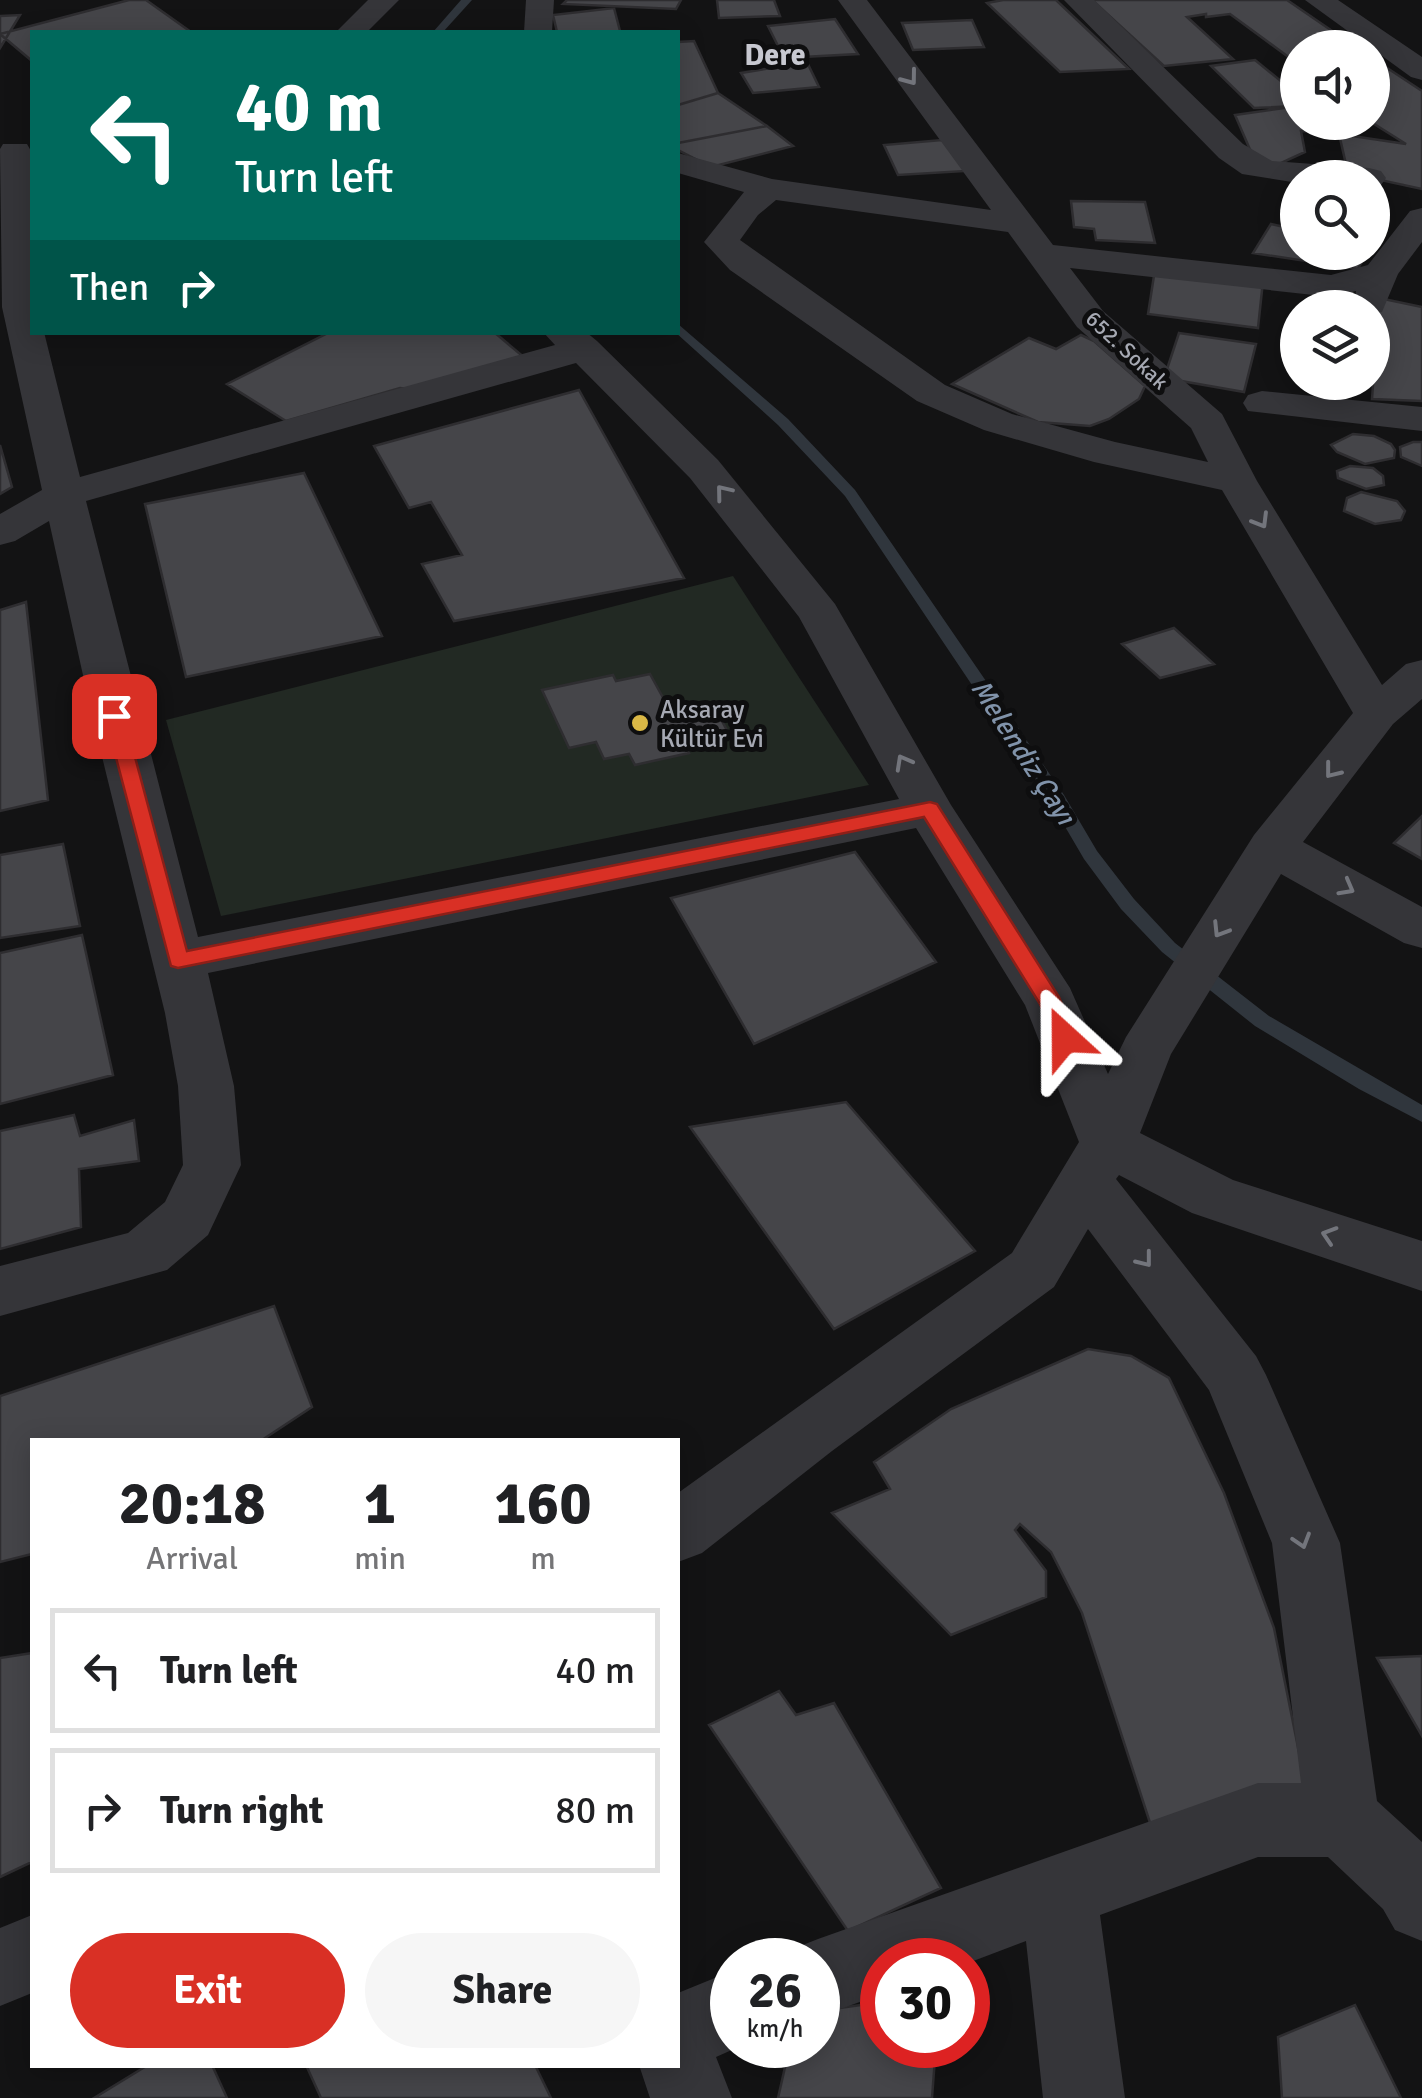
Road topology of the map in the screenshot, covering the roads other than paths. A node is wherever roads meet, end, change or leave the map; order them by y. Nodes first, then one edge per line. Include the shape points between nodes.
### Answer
1 (385, 0) edge
2 (540, 0) edge
3 (852, 0) edge
4 (1078, 0) edge
5 (1319, 0) edge
6 (352, 30) edge
7 (538, 30) edge
8 (1422, 71) edge
9 (16, 150) edge
10 (680, 163) edge
11 (769, 189) junction
12 (1398, 189) edge
13 (1021, 224) junction
14 (1045, 255) junction
15 (9, 262) edge
16 (1381, 273) junction
17 (1375, 290) edge
18 (572, 341) edge
19 (1280, 394) edge
20 (1262, 403) junction
21 (1422, 419) edge
22 (1208, 422) junction
23 (1237, 480) junction
24 (65, 494) junction
25 (0, 532) edge
26 (1422, 674) edge
27 (1377, 714) junction
28 (930, 809) junction
29 (1272, 847) junction
30 (1422, 930) edge
31 (178, 960) junction
32 (1097, 1163) junction
33 (1422, 1266) edge
34 (0, 1291) edge
35 (680, 1530) edge
36 (1343, 1820) junction
37 (1059, 1892) junction
38 (1422, 1903) edge
39 (30, 1955) edge
40 (0, 1967) edge
41 (840, 1970) edge
42 (710, 2019) edge
43 (680, 2032) edge
44 (680, 2068) edge
45 (690, 2098) edge
46 (1084, 2098) edge

1 - 6 street
2 - 7 street
3 -> 13 street, 652. Sokak
4 - 12 street via 1254,167
5 - 8 street
9 - 15 street
10 - 11 street
11 - 13 street
11 - 23 street via 721,242 930,393 998,422
12 - 16 street
13 - 14 street, 652. Sokak
14 - 16 street via 1332,286
14 - 22 street, 652. Sokak via 1090,319
15 - 24 street
16 - 17 street
18 - 24 street
28 -> 18 street via 819,613 704,469
19 - 20 street
20 - 21 street
20 - 22 street
22 - 23 street, 652. Sokak
23 -> 27 street, 652. Sokak
24 - 25 street
24 - 31 street
26 - 27 street
27 -> 29 street
28 - 31 street
28 - 32 street via 1051,1002
29 -> 30 street
29 -> 32 street via 1145,1050
31 - 34 street via 206,1086 212,1165 186,1218 146,1252
33 -> 32 street
32 - 35 street via 1033,1270
32 -> 36 street via 1234,1376 1306,1544
36 - 37 street via 1258,1820
36 - 38 street via 1410,1882
37 - 41 street
37 - 46 street
39 - 40 street
42 - 43 street
44 - 45 street

